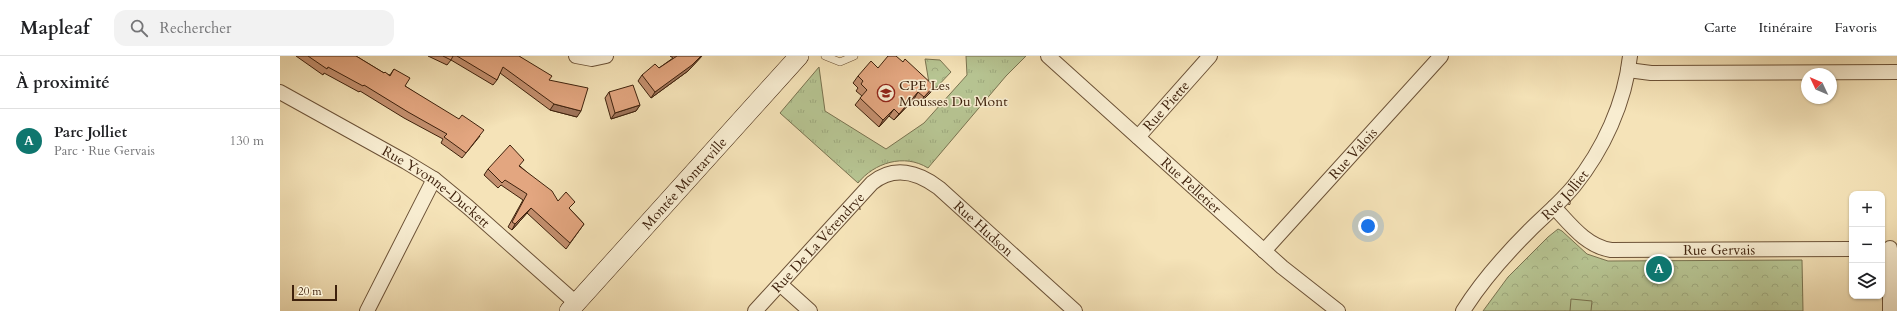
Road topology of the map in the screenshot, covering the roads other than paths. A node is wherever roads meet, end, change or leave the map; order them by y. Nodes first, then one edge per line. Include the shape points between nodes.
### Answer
1 (576, 56) edge
2 (606, 56) edge
3 (799, 56) edge
4 (825, 56) edge
5 (854, 56) edge
6 (1048, 56) edge
7 (1210, 56) edge
8 (1442, 56) edge
9 (1630, 56) edge
10 (1628, 70) junction
11 (1897, 72) edge
12 (280, 92) edge
13 (1138, 137) junction
14 (882, 176) joint
15 (434, 179) junction
16 (1554, 207) junction
17 (1890, 248) edge
18 (1849, 249) edge
19 (1264, 251) junction
20 (780, 284) junction
21 (573, 307) edge
22 (367, 311) edge
23 (755, 311) edge
24 (810, 311) edge
25 (1075, 311) edge
26 (1338, 311) edge
27 (1462, 311) edge
28 (1890, 311) edge

1 - 2 street via 592,59
3 - 21 street, Montée Montarville
4 - 5 lane via 840,62
6 - 13 street, Rue Pelletier
7 - 13 street, Rue Piette
8 - 19 street, Rue Valois
9 - 10 street, Rue Jolliet
10 - 11 street via 1651,73
10 - 16 street, Rue Jolliet via 1602,145 1574,186
12 - 15 street, Rue Yvonne-Duckett
13 - 19 street, Rue Pelletier
14 - 20 street, Rue De La Vérendrye via 859,195
14 - 25 street, Rue Hudson via 909,172 931,182
15 - 21 street, Rue Yvonne-Duckett via 468,207
15 - 22 street
16 - 18 street, Rue Gervais via 1589,241 1598,247 1611,250
16 - 27 street, Rue Jolliet via 1510,250
17 - 28 street
19 - 26 street, Rue Pelletier via 1296,280
20 - 23 street, Rue De La Vérendrye
20 - 24 street

